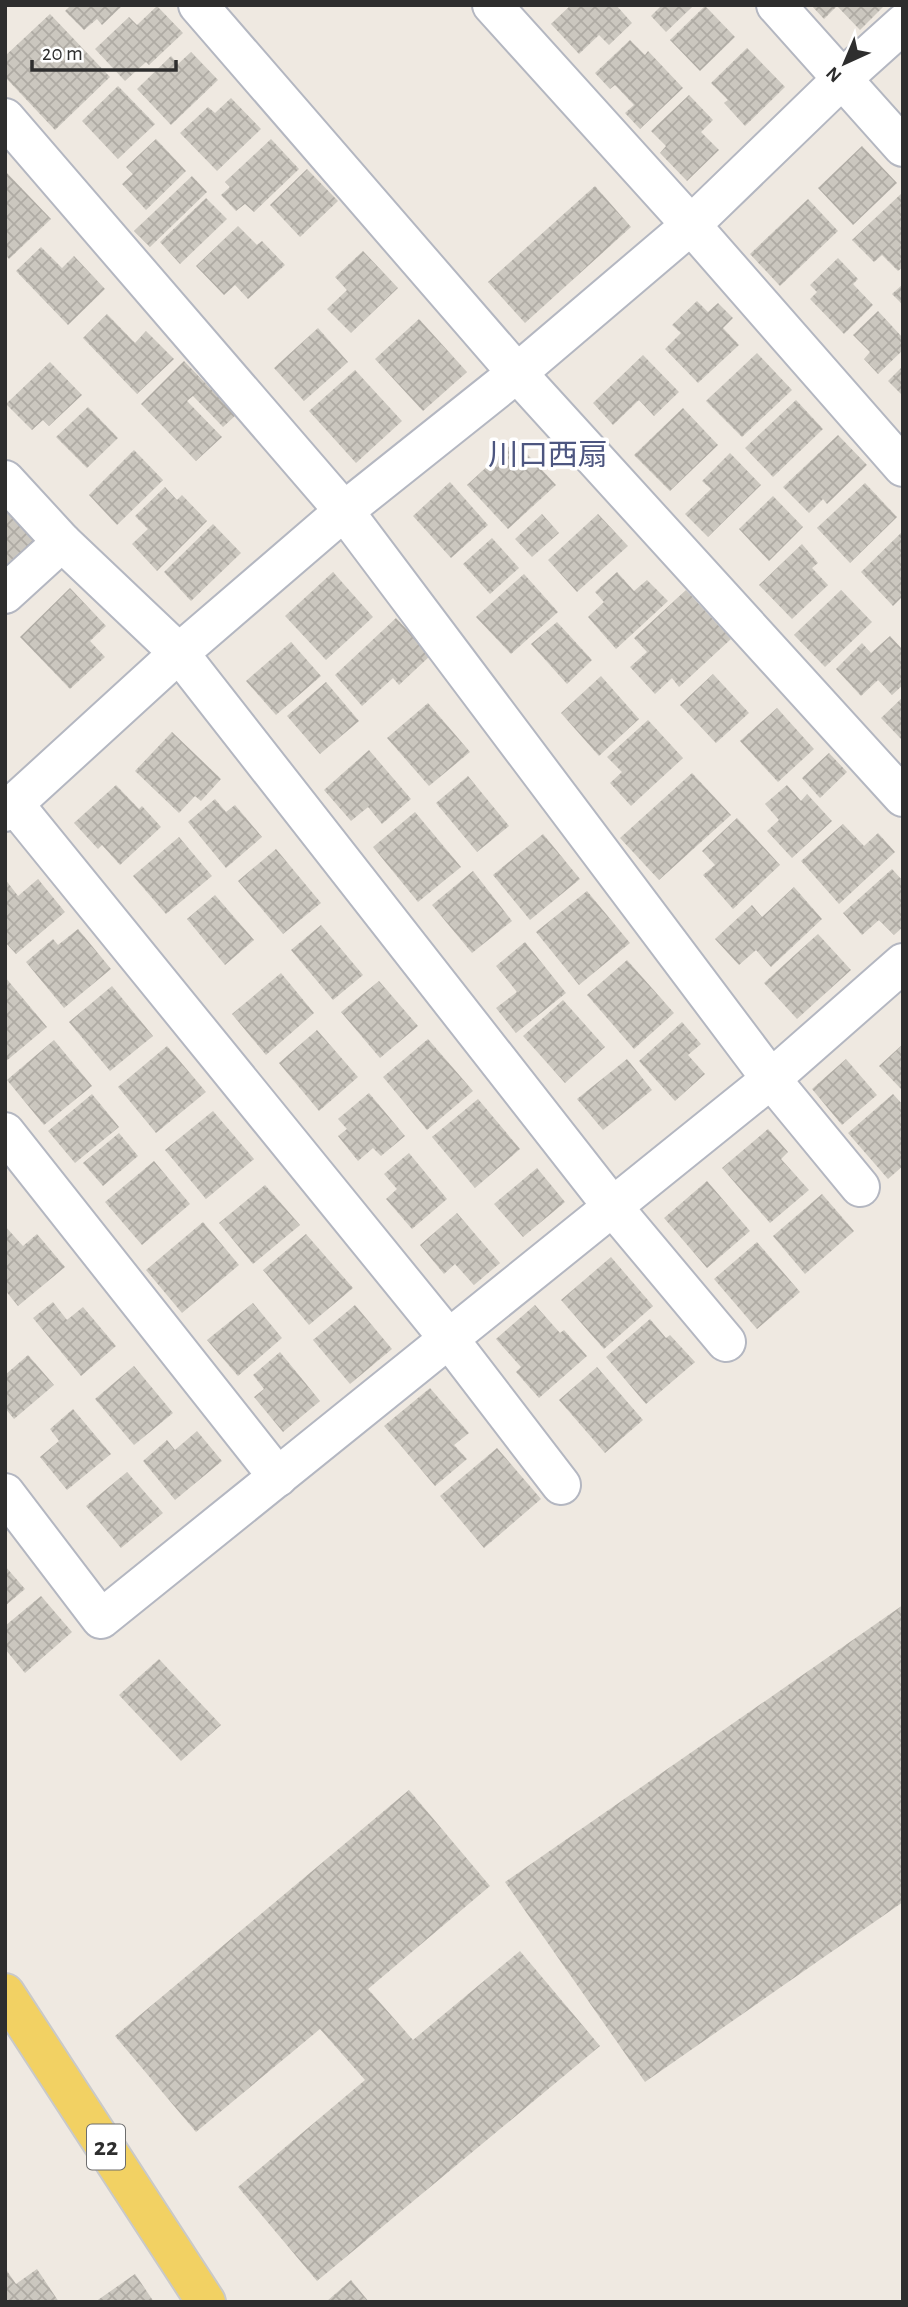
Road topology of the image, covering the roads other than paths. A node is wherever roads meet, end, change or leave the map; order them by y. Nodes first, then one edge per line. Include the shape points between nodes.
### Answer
1 (198, 5) edge
2 (492, 5) edge
3 (776, 5) edge
4 (903, 24) edge
5 (842, 79) junction
6 (5, 118) edge
7 (903, 147) edge
8 (691, 225) junction
9 (517, 373) junction
10 (903, 467) edge
11 (5, 480) edge
12 (344, 511) junction
13 (62, 541) junction
14 (5, 594) edge
15 (178, 653) junction
16 (903, 797) edge
17 (10, 808) edge
18 (903, 963) edge
19 (771, 1079) junction
20 (5, 1132) edge
21 (860, 1187) dead end
22 (612, 1206) junction
23 (449, 1339) junction
24 (726, 1342) dead end
25 (278, 1477) junction
26 (561, 1485) dead end
27 (5, 1493) edge
28 (5, 1993) edge
29 (206, 2302) edge

1 - 9 street
2 - 8 street
3 - 5 street
4 - 5 street
5 - 7 street
5 - 8 street
6 - 12 street
8 - 9 street
8 - 10 street
9 - 12 street
9 - 16 street
11 - 13 street
12 - 15 street
12 - 19 street
13 - 14 street
13 - 15 street
15 - 17 street
15 - 22 street
17 - 23 street
18 - 19 street
19 - 21 street
19 - 22 street
20 - 25 street
22 - 23 street
22 - 24 street
23 - 25 street
23 - 26 street
25 - 27 street via 101,1619
28 - 29 main road, 22

